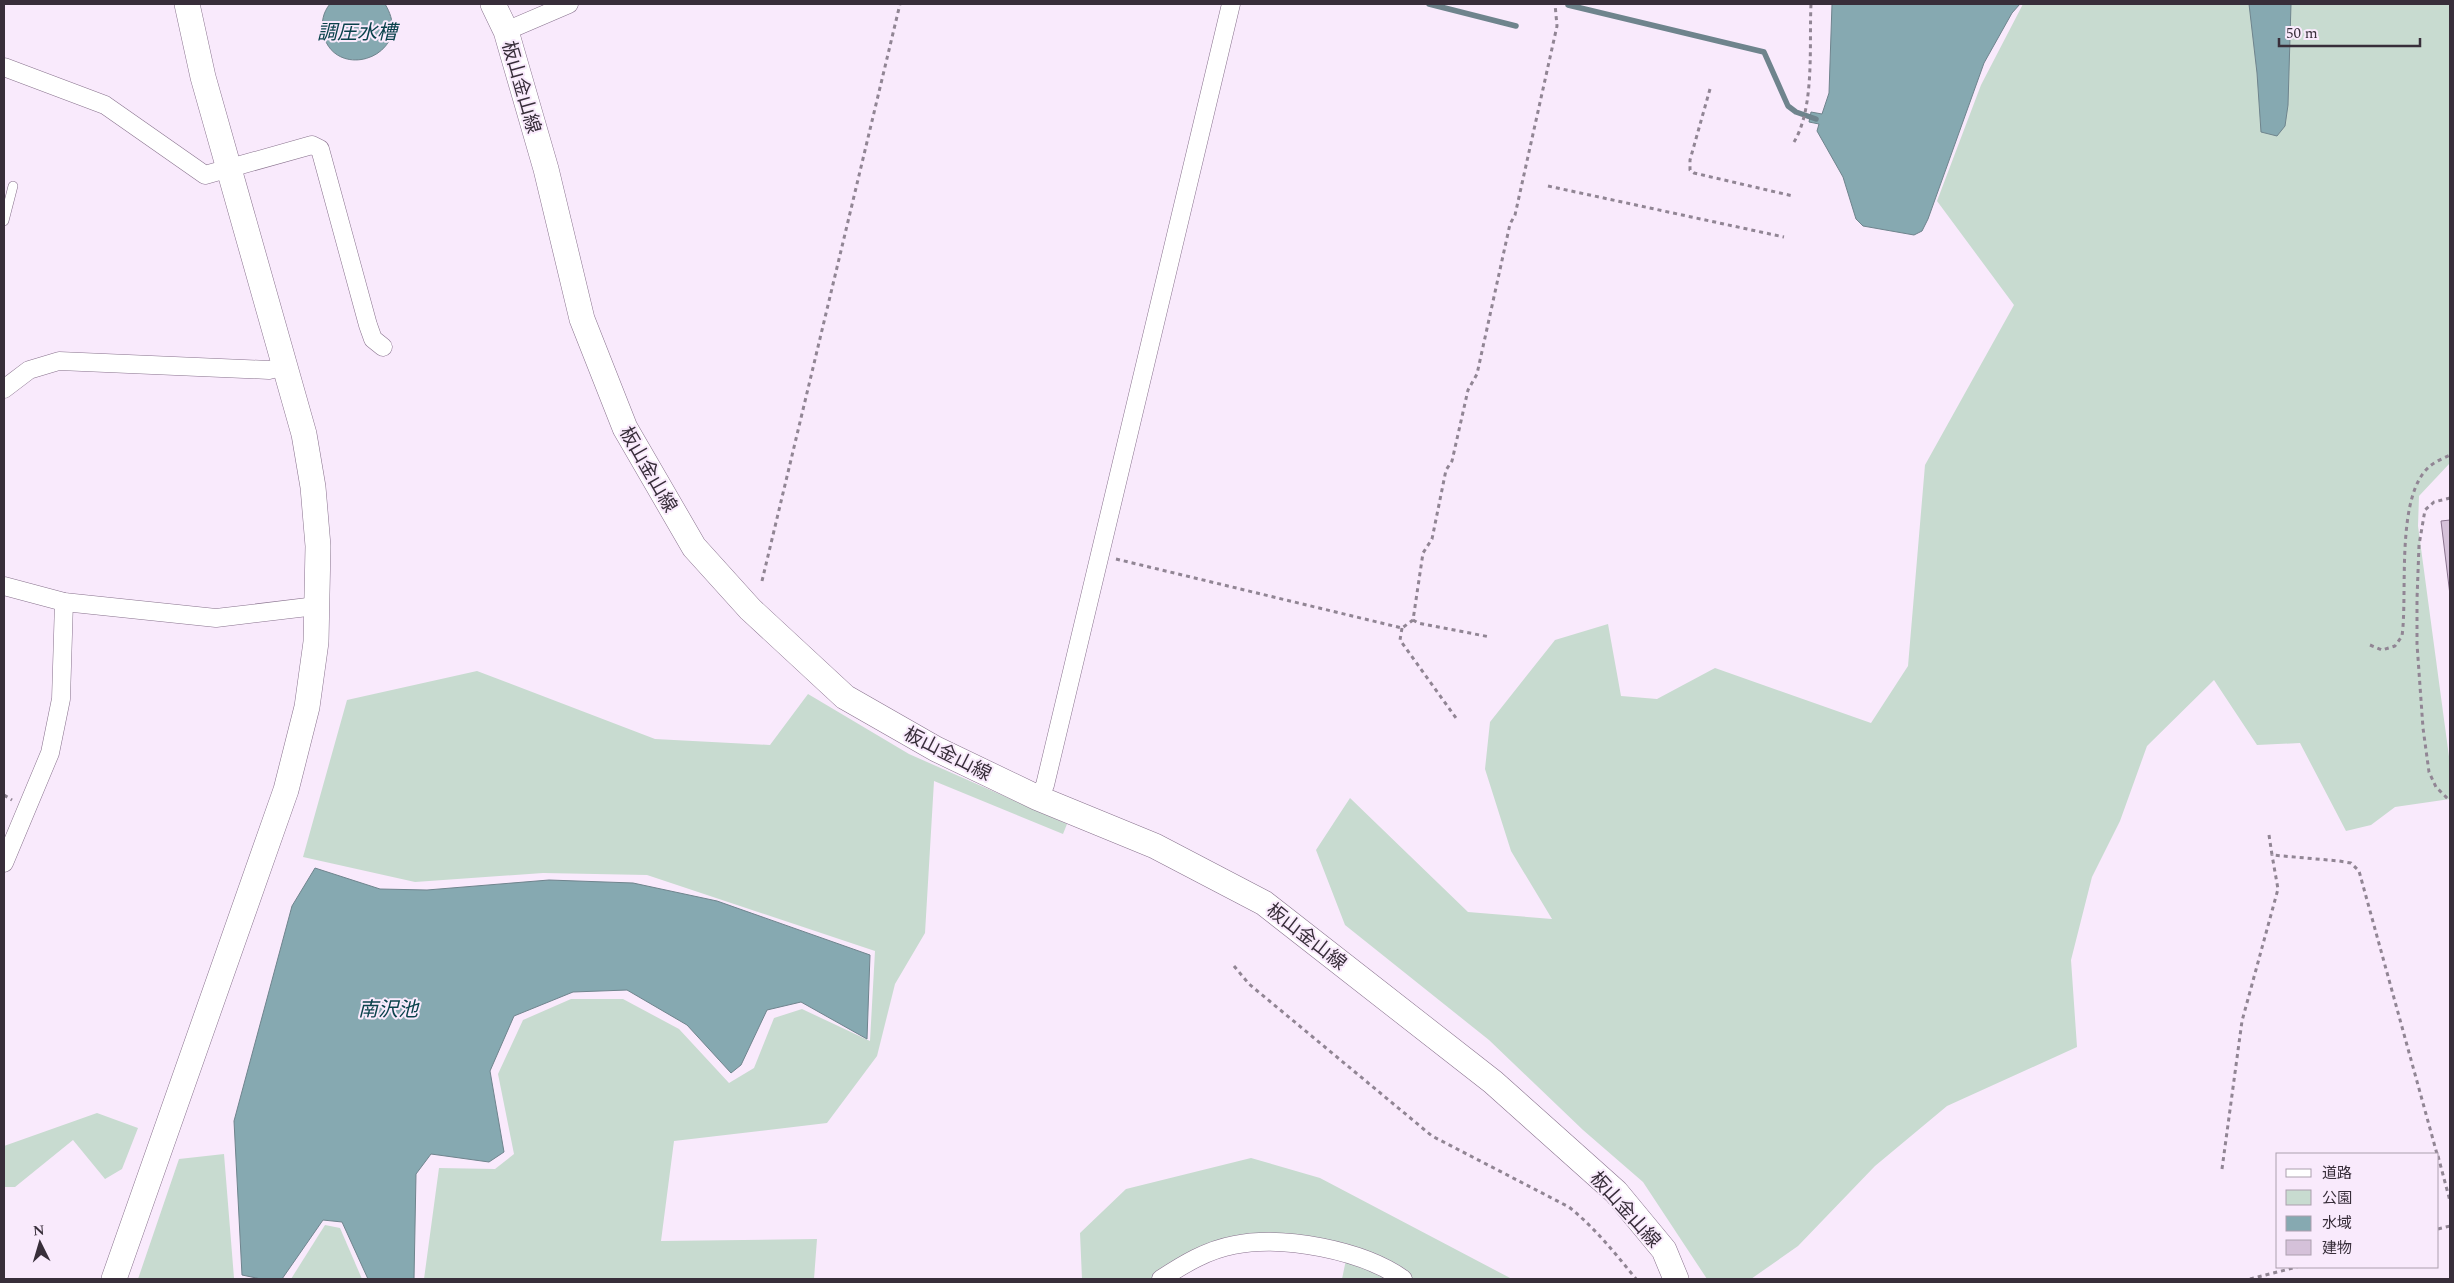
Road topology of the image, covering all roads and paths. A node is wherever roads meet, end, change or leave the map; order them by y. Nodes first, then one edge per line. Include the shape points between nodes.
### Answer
1 (187, 4) edge
2 (493, 4) edge
3 (569, 4) edge
4 (900, 4) edge
5 (1231, 4) edge
6 (1555, 4) edge
7 (1811, 4) edge
8 (506, 31) junction
9 (4, 67) edge
10 (1710, 89) dead end
11 (1794, 142) dead end
12 (230, 170) junction
13 (13, 186) dead end
14 (1548, 186) dead end
15 (1793, 196) dead end
16 (4, 221) edge
17 (1784, 237) dead end
18 (384, 347) dead end
19 (286, 366) junction
20 (4, 389) edge
21 (2450, 454) edge
22 (2450, 498) edge
23 (1100, 555) junction
24 (762, 581) dead end
25 (4, 586) edge
26 (64, 602) junction
27 (316, 606) junction
28 (1413, 620) junction
29 (1402, 628) junction
30 (1490, 637) dead end
31 (2370, 645) dead end
32 (1456, 718) dead end
33 (1038, 798) junction
34 (2450, 802) edge
35 (2269, 835) dead end
36 (2272, 855) junction
37 (4, 863) edge
38 (1234, 966) dead end
39 (2437, 1153) edge
40 (2439, 1159) edge
41 (2222, 1169) dead end
42 (2450, 1201) edge
43 (2293, 1268) edge
44 (114, 1279) edge
45 (1161, 1279) edge
46 (1403, 1279) edge
47 (1636, 1279) edge
48 (1676, 1279) edge
49 (2250, 1279) edge

1 - 12 main road via 203,77
2 - 8 main road, 板山金山線
3 - 8 street
4 - 24 path
5 - 23 street
6 - 28 path via 1557,26 1541,104 1477,374 1468,390 1452,461 1446,470 1432,539 1423,553
7 - 11 path via 1806,107
8 - 33 main road, 板山金山線 via 546,169 582,320 625,428 694,547 750,609 845,698 936,749
9 - 12 street via 105,105 205,175
10 - 15 path via 1690,170
12 - 18 street via 312,145 320,148 373,339
12 - 19 main road
13 - 16 lane
14 - 17 path
19 - 20 street via 269,370 59,361 30,370
19 - 27 main road via 304,434 313,487 318,546
21 - 31 path via 2430,467 2419,481 2411,502 2406,528 2402,636 2395,646 2382,650
22 - 34 path via 2434,502 2425,510 2418,545 2417,626 2429,772 2436,787
23 - 29 path
23 - 33 street via 1045,785
25 - 26 street
26 - 27 street via 216,618
26 - 37 street via 61,699 50,753
27 - 44 main road via 316,642 307,707 286,790
28 - 29 path
28 - 30 path
29 - 32 path via 1400,640
33 - 48 main road, 板山金山線 via 1156,846 1264,903 1494,1082 1616,1192 1664,1250
35 - 36 path
36 - 39 path via 2351,863 2359,871
36 - 41 path via 2278,889 2242,1021
38 - 47 path via 1249,984 1432,1136 1569,1207 1608,1243
40 - 42 path
43 - 49 path
45 - 46 street via 1208,1253 1257,1242 1285,1242 1335,1252 1386,1268

